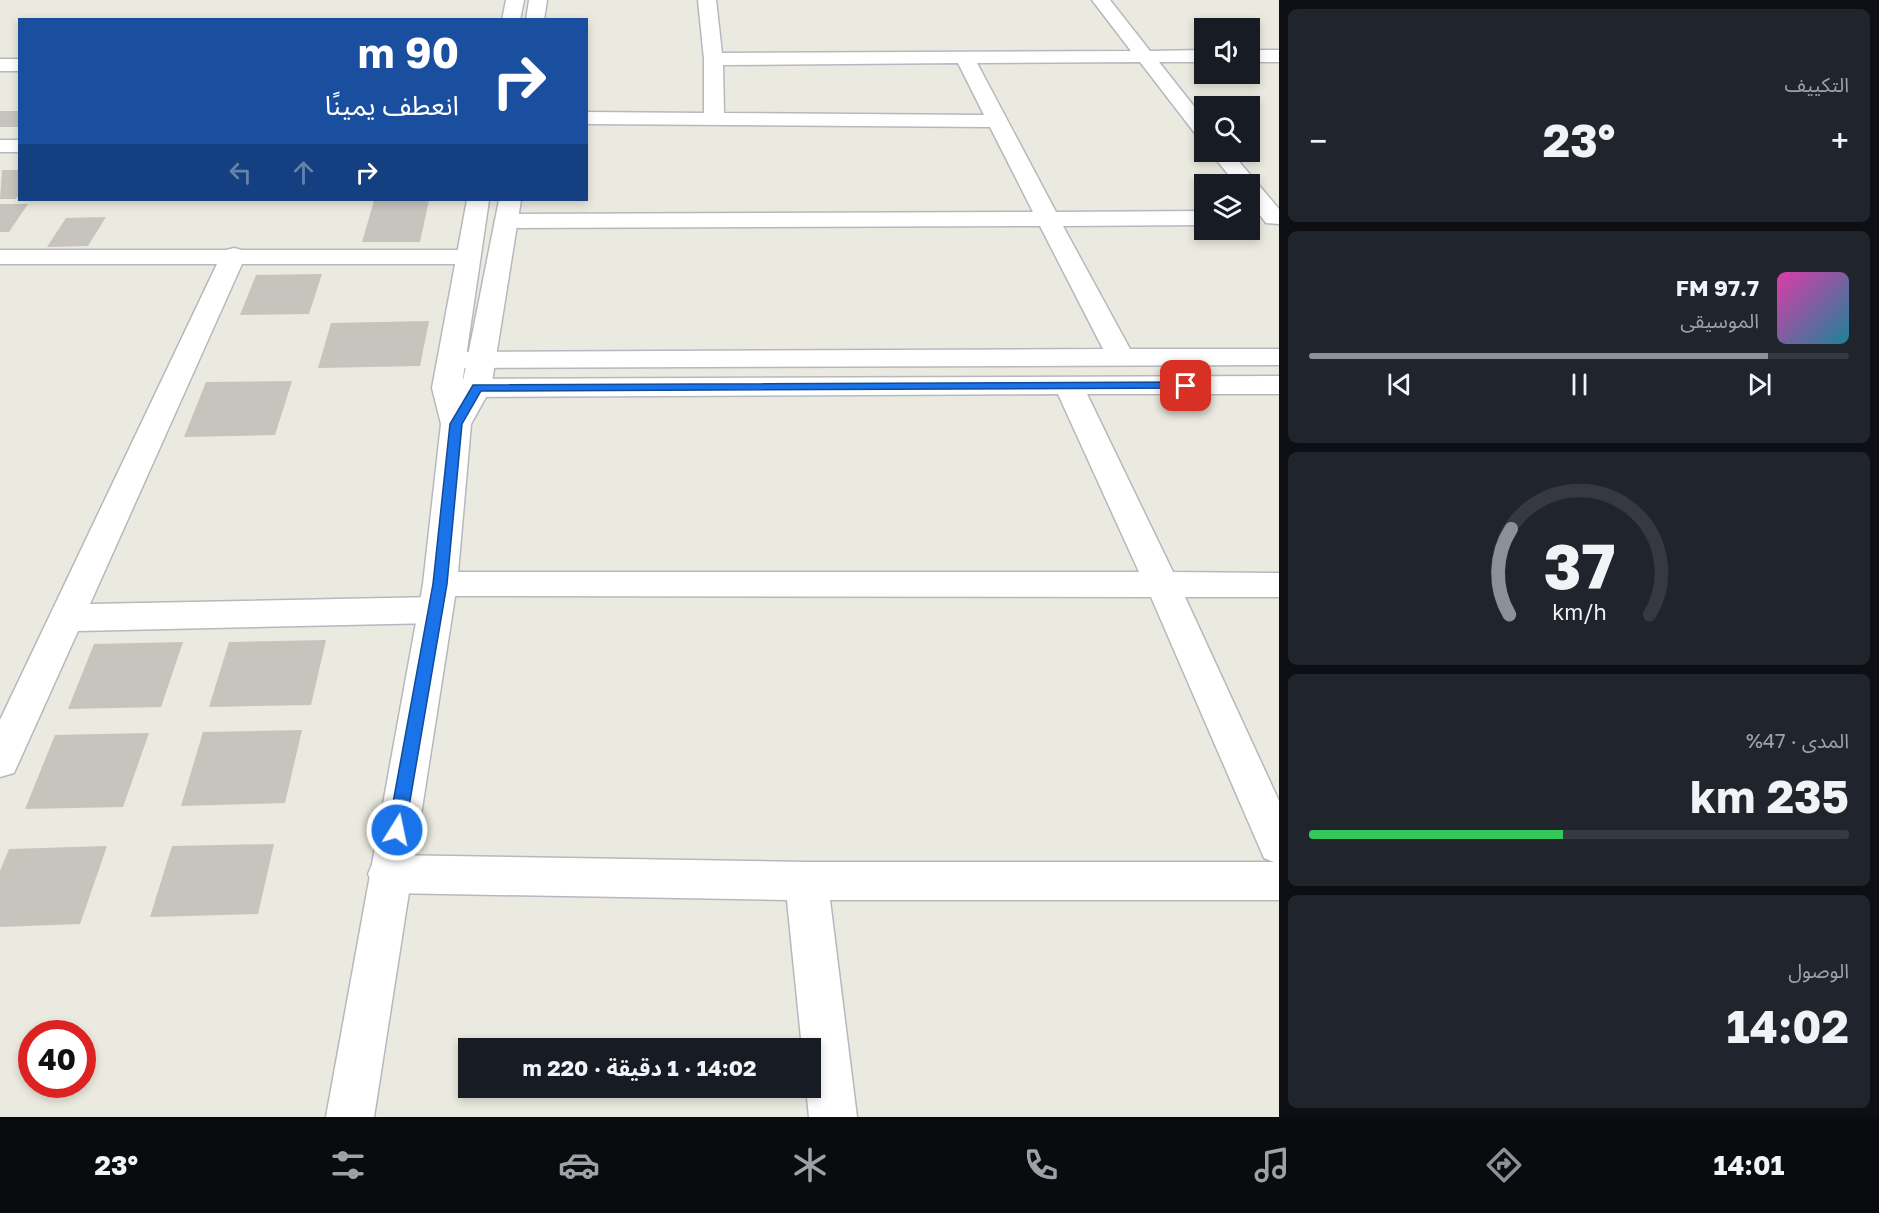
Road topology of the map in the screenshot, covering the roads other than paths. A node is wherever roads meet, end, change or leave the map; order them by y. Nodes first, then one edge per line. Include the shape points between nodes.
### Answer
1 (515, 0) edge
2 (538, 0) edge
3 (707, 0) edge
4 (1101, 0) edge
5 (511, 18) edge
6 (536, 18) edge
7 (1194, 56) edge
8 (1260, 56) edge
9 (1279, 56) edge
10 (1144, 57) junction
11 (713, 59) junction
12 (965, 59) junction
13 (0, 65) edge
14 (18, 65) edge
15 (588, 118) edge
16 (714, 120) junction
17 (1194, 120) edge
18 (997, 121) junction
19 (0, 146) edge
20 (18, 146) edge
21 (1228, 162) edge
22 (1238, 174) edge
23 (1260, 200) edge
24 (478, 201) edge
25 (509, 210) edge
26 (1194, 218) edge
27 (1260, 218) edge
28 (1276, 218) edge
29 (1050, 219) junction
30 (234, 255) junction
31 (0, 257) edge
32 (467, 257) junction
33 (1120, 357) junction
34 (1279, 357) edge
35 (482, 359) junction
36 (451, 360) junction
37 (1279, 385) edge
38 (1069, 387) junction
39 (477, 388) junction
40 (451, 406) junction
41 (1279, 585) edge
42 (1163, 587) junction
43 (438, 597) junction
44 (66, 618) junction
45 (0, 761) edge
46 (1279, 845) edge
47 (389, 874) junction
48 (806, 881) junction
49 (1279, 881) edge
50 (350, 1117) edge
51 (833, 1117) edge

1 - 5 street
2 - 6 street
3 - 11 street
4 - 10 street
7 - 10 street
8 - 9 street
10 - 12 street
10 - 17 street
11 - 12 street
11 - 16 street
12 - 18 street
13 - 14 street
15 - 16 street
16 - 18 street
18 - 29 street
19 - 20 street
21 - 22 street
23 - 28 street
24 - 32 street
25 - 29 street
25 - 35 street
26 - 29 street
27 - 28 street
29 - 33 street
30 - 31 street
30 - 32 street
30 - 44 street
32 - 36 street
33 - 34 street
33 - 35 street
35 - 36 street
35 - 39 street
36 - 40 street
37 - 38 street
38 - 39 street
38 - 42 street
39 - 40 street
40 - 43 street
41 - 42 street
42 - 43 street
42 - 46 street
43 - 44 street
43 - 47 street
44 - 45 street
47 - 48 street
47 - 50 street
48 - 49 street
48 - 51 street

